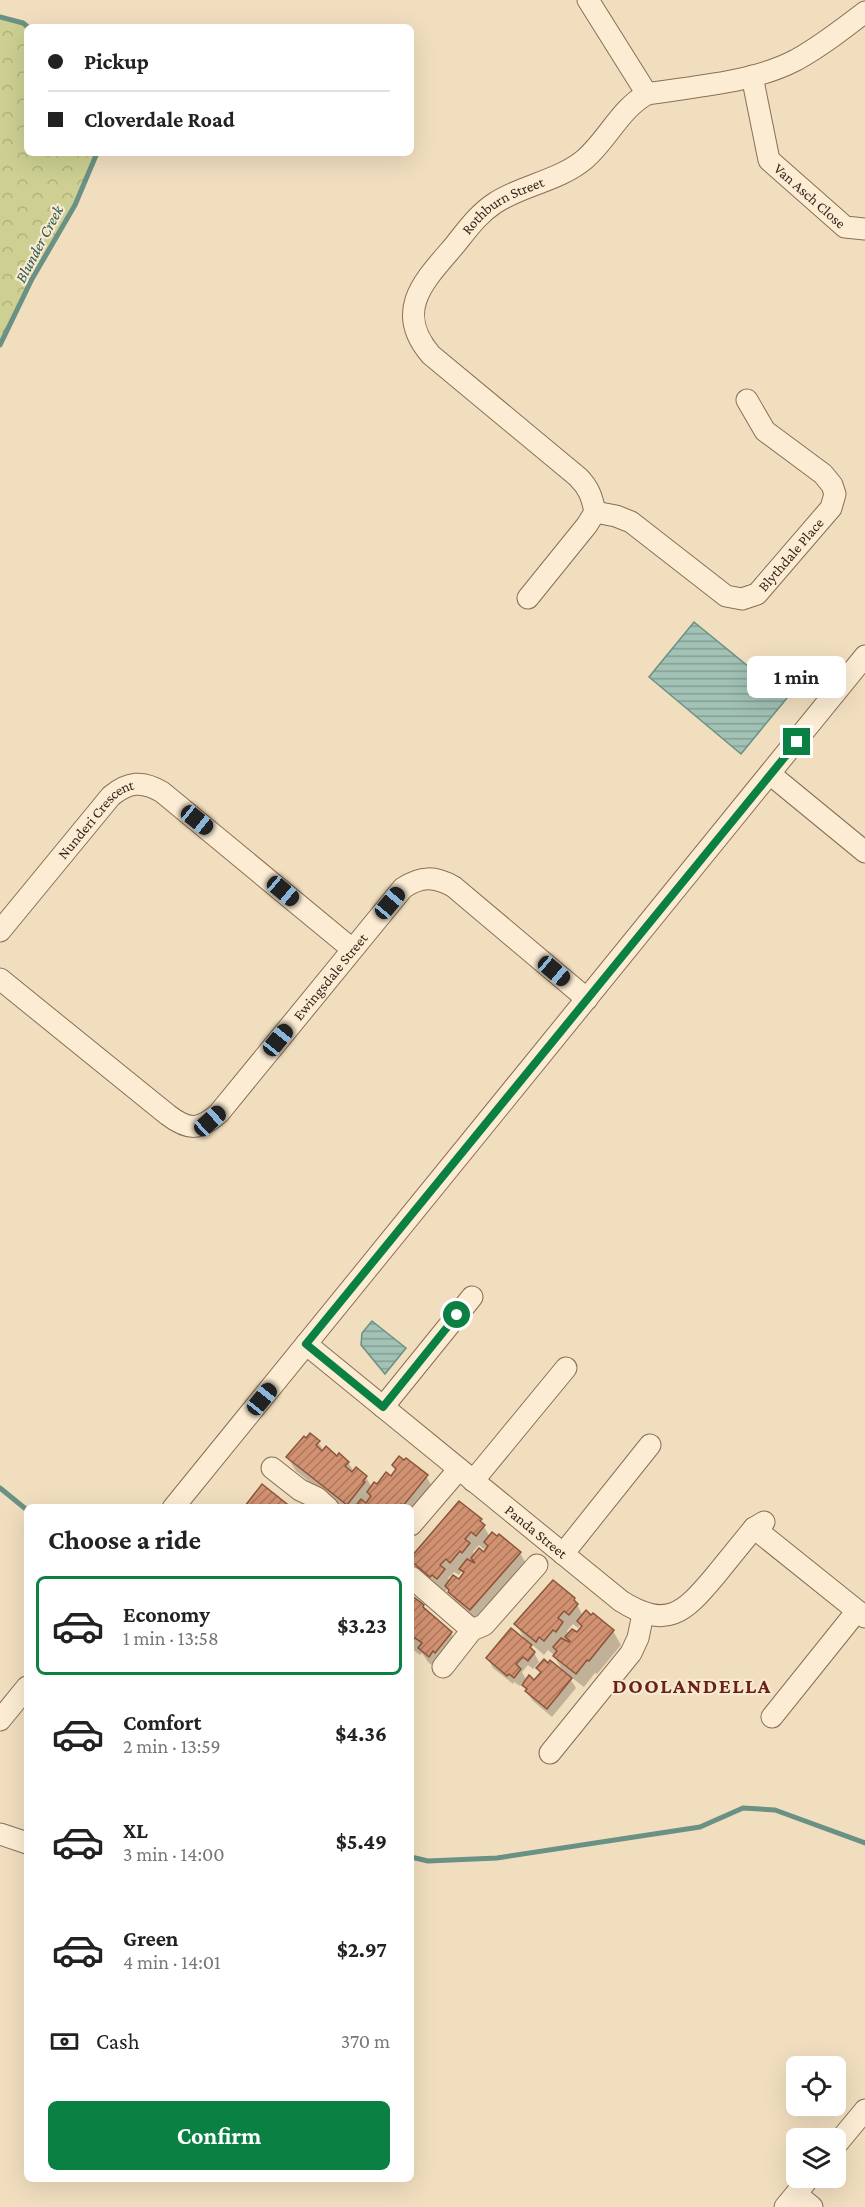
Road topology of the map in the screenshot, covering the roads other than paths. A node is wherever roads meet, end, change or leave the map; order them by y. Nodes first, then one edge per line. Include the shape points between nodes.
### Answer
1 (588, 0) edge
2 (865, 12) edge
3 (752, 76) junction
4 (647, 94) junction
5 (865, 229) edge
6 (747, 400) dead end
7 (595, 512) junction
8 (528, 598) dead end
9 (865, 656) edge
10 (770, 774) junction
11 (865, 852) edge
12 (0, 931) edge
13 (352, 948) junction
14 (0, 979) edge
15 (587, 999) junction
16 (472, 1297) dead end
17 (306, 1344) junction
18 (566, 1368) dead end
19 (383, 1407) junction
20 (650, 1445) dead end
21 (272, 1468) dead end
22 (466, 1475) junction
23 (176, 1504) edge
24 (324, 1504) edge
25 (414, 1522) edge
26 (563, 1554) junction
27 (537, 1565) dead end
28 (414, 1580) edge
29 (643, 1614) junction
30 (861, 1614) edge
31 (472, 1630) junction
32 (442, 1667) dead end
33 (24, 1690) edge
34 (772, 1717) dead end
35 (0, 1720) edge
36 (550, 1753) dead end
37 (0, 1834) edge
38 (24, 1842) edge
39 (865, 2110) edge
40 (846, 2133) edge

1 - 4 street
2 - 3 street, Rothburn Street via 795,61
3 - 4 street, Rothburn Street
3 - 5 street, Van Asch Close via 769,160 845,226
4 - 7 street, Rothburn Street via 633,102 586,159 572,169 497,201 481,212 419,289 413,311 417,334 431,355 578,477 592,496
6 - 7 street, Blythdale Place via 765,431 823,474 835,494 831,508 757,594 742,599 726,596 631,522
7 - 8 street
9 - 10 street
10 - 11 street
10 - 15 street
12 - 13 street, Nunderi Crescent via 111,796 138,783 162,792
13 - 14 street, Ewingsdale Street via 219,1113 202,1126 193,1127 168,1116
13 - 15 street, Ewingsdale Street via 403,888 423,878 442,880
15 - 17 street
16 - 19 street
17 - 19 street, Panda Street
17 - 23 street
18 - 22 street
19 - 22 street, Panda Street
20 - 26 street
21 - 24 street
22 - 25 street
22 - 26 street, Panda Street
26 - 29 street, Panda Street
27 - 31 street via 484,1625
28 - 31 street
29 - 30 street via 671,1615 684,1609 759,1525
29 - 36 street via 631,1653
30 - 34 street
31 - 32 street
33 - 35 street
37 - 38 street
39 - 40 street

